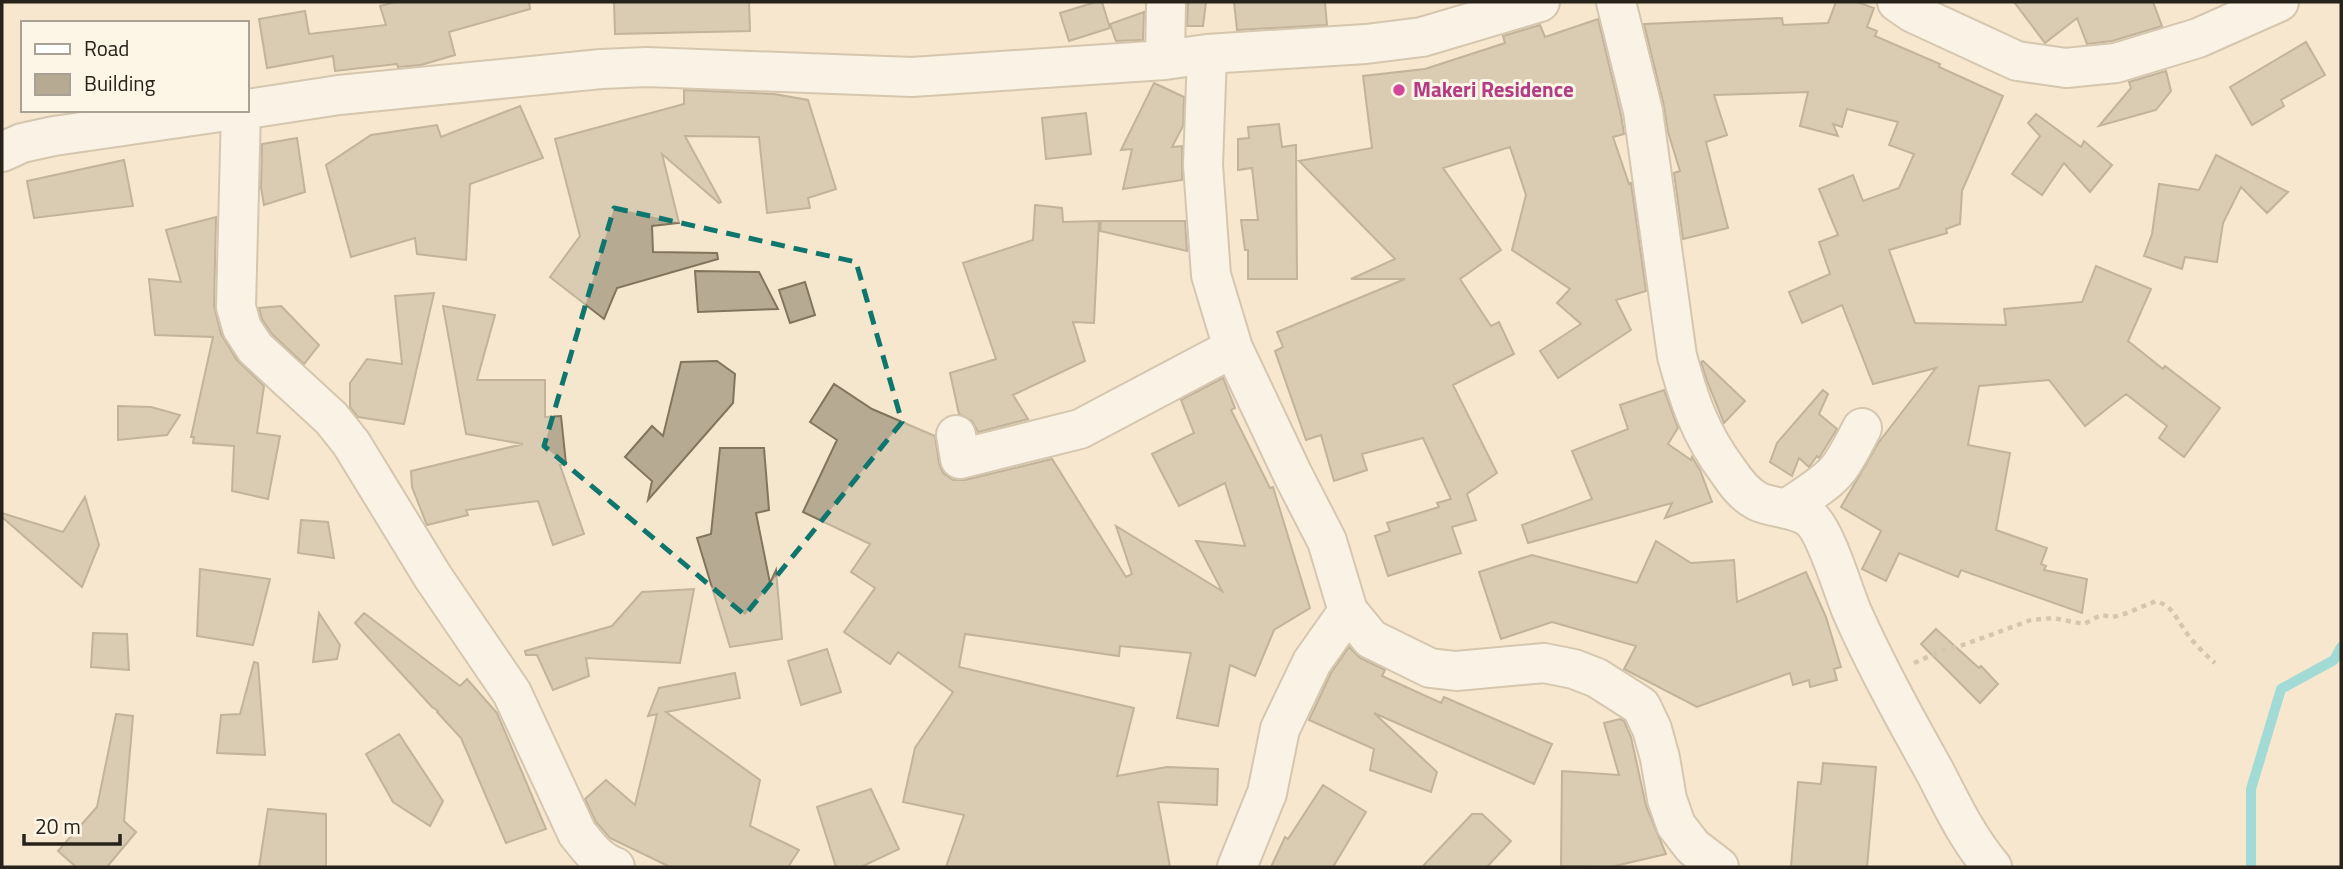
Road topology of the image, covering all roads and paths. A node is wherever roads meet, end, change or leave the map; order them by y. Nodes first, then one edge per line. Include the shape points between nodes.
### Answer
1 (1166, 2) edge
2 (1540, 2) edge
3 (1616, 2) edge
4 (1897, 2) edge
5 (2279, 2) edge
6 (1207, 54) junction
7 (1165, 60) junction
8 (248, 108) edge
9 (220, 112) edge
10 (241, 112) edge
11 (2, 152) edge
12 (1233, 348) junction
13 (1862, 428) dead end
14 (956, 435) dead end
15 (1786, 509) junction
16 (1348, 611) junction
17 (2215, 663) dead end
18 (1886, 679) junction
19 (615, 867) edge
20 (1237, 867) edge
21 (1719, 867) edge
22 (1992, 867) edge

1 - 7 street
2 - 6 street via 1422,37
3 - 15 street via 1643,111 1669,306 1687,394 1712,450 1743,491 1758,502
4 - 5 street via 2017,61 2066,68 2116,63 2198,38
6 - 7 street
6 - 12 street via 1203,164 1211,275
7 - 8 street via 912,77 601,69
9 - 11 street via 54,136
10 - 19 street via 236,307 242,328 255,348 331,418 351,443 433,577 512,693 577,833 605,864
12 - 14 street via 1080,429 960,459
12 - 16 street via 1327,541
13 - 15 street via 1837,470
15 - 18 street via 1812,520 1825,542
16 - 20 street via 1312,662 1280,729 1267,793
16 - 21 street via 1371,639 1430,668 1456,671 1544,663 1597,678 1641,706 1658,748 1676,825 1693,847
17 - 18 path via 2166,604 2156,601 2084,624 2053,618 2031,620 1941,651
18 - 22 street via 1976,848

